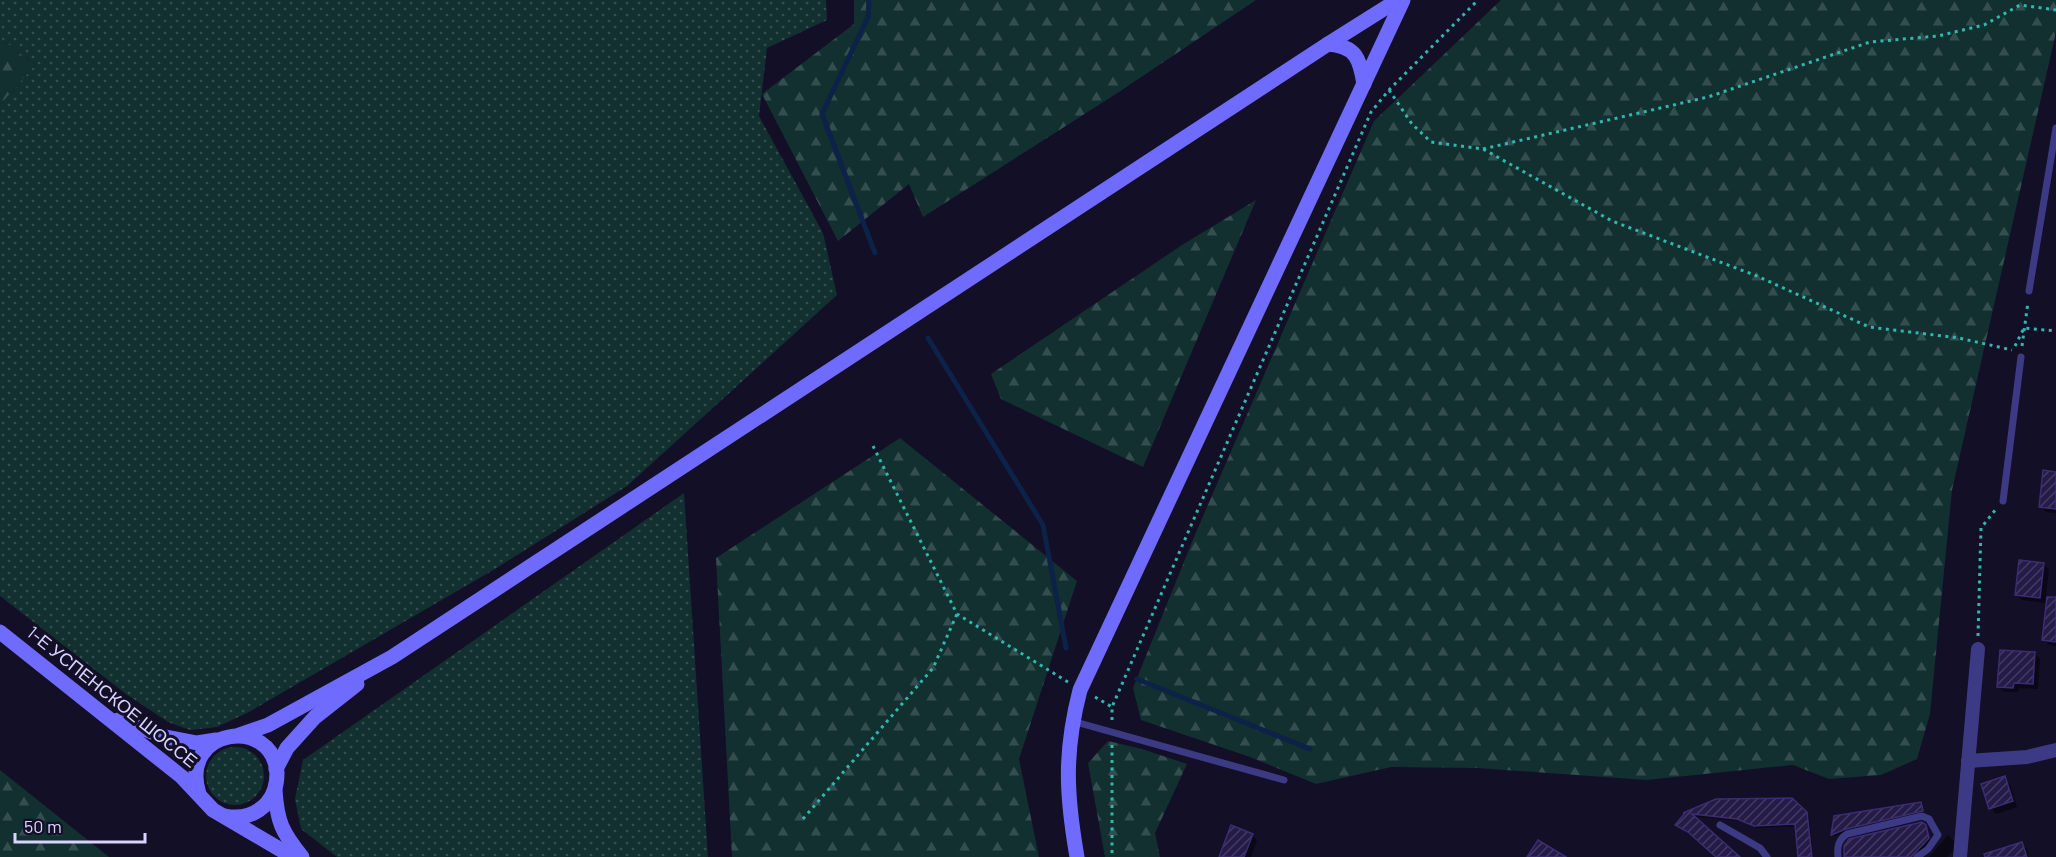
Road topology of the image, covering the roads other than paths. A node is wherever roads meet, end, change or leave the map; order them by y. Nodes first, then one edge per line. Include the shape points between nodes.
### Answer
1 (1398, 0) edge
2 (1403, 0) edge
3 (1328, 44) junction
4 (1364, 84) junction
5 (2056, 128) edge
6 (2029, 291) road end
7 (2021, 357) road end
8 (2002, 501) road end
9 (0, 632) edge
10 (1978, 649) road end
11 (392, 657) junction
12 (107, 715) junction
13 (1072, 721) junction
14 (239, 735) junction
15 (218, 739) junction
16 (2056, 750) edge
17 (1968, 761) junction
18 (276, 769) junction
19 (1284, 780) dead end
20 (275, 790) junction
21 (199, 794) junction
22 (222, 815) junction
23 (1719, 825) dead end
24 (293, 857) edge
25 (302, 857) edge
26 (1077, 857) edge
27 (1767, 857) edge
28 (1838, 857) edge
29 (1917, 857) edge
30 (1960, 857) edge

1 - 3 main road
2 - 4 main road
3 - 4 main road via 1346,47 1356,56
3 - 11 main road
4 - 13 main road via 1080,690
5 - 6 lane
7 - 8 lane
9 - 12 main road, 1-Е УСПЕНСКОЕ ШОССЕ
10 - 17 street
11 - 14 main road, 1-Е УСПЕНСКОЕ ШОССЕ via 268,725
11 - 18 main road via 315,717 287,748
12 - 15 main road via 166,737 197,743
12 - 21 main road, 1-Е УСПЕНСКОЕ ШОССЕ
13 - 19 lane
13 - 26 main road via 1067,792
14 - 15 main road, 1-Е УСПЕНСКОЕ ШОССЕ
14 - 18 main road via 259,742
15 - 21 main road, 1-Е УСПЕНСКОЕ ШОССЕ via 197,763 195,784
16 - 17 street via 2026,757
17 - 30 street
18 - 20 main road
20 - 22 main road via 254,814 233,818
20 - 25 main road via 276,814 285,837
21 - 22 main road, 1-Е УСПЕНСКОЕ ШОССЕ
22 - 24 main road, 1-Е УСПЕНСКОЕ ШОССЕ
23 - 27 lane via 1760,848
28 - 29 lane via 1840,839 1847,834 1922,816 1929,819 1938,835

